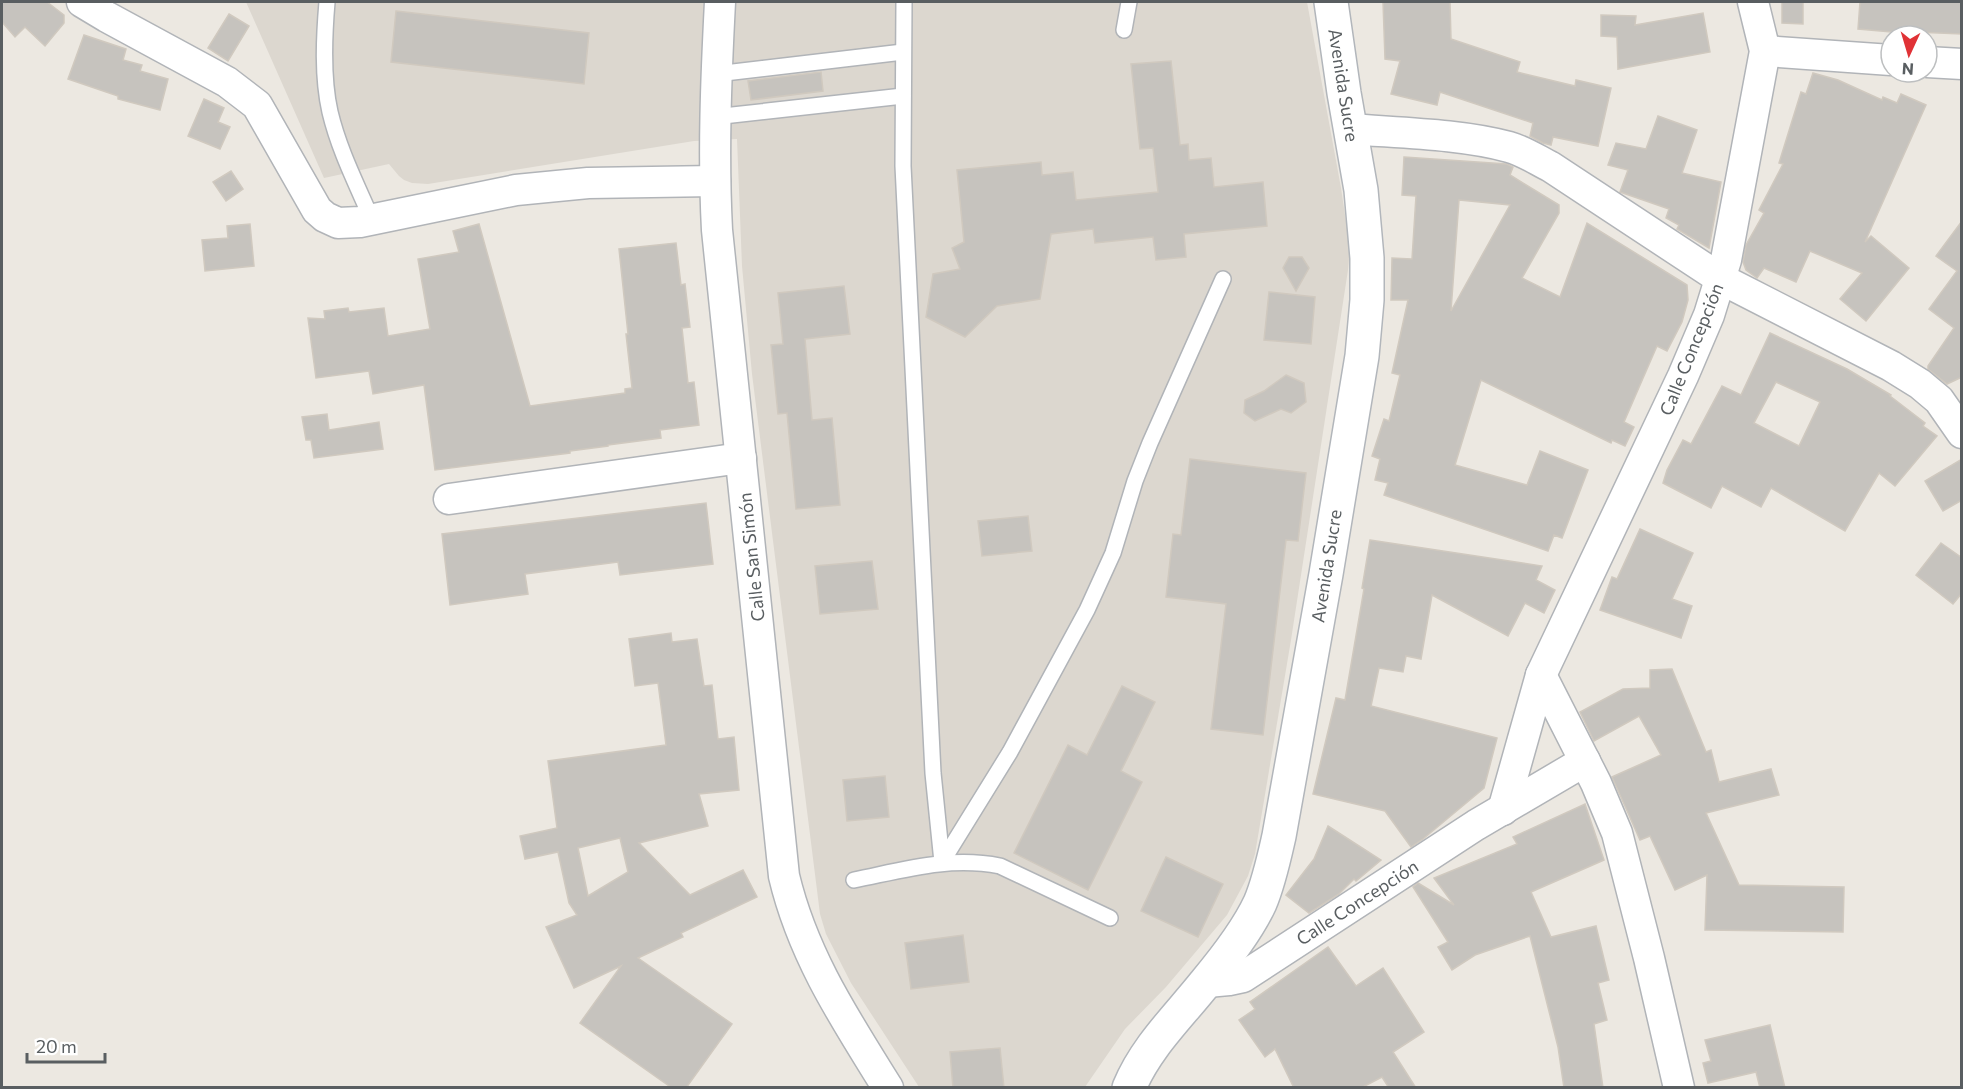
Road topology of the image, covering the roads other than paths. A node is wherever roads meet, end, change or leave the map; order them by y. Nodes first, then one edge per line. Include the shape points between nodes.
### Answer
1 (82, 2) edge
2 (327, 2) edge
3 (720, 2) edge
4 (904, 2) edge
5 (1129, 2) edge
6 (1331, 2) edge
7 (1753, 2) edge
8 (1124, 30) dead end
9 (1765, 51) junction
10 (903, 52) junction
11 (1879, 59) edge
12 (1939, 63) edge
13 (1962, 64) edge
14 (716, 74) junction
15 (903, 96) junction
16 (714, 117) junction
17 (1350, 129) junction
18 (715, 181) junction
19 (372, 220) junction
20 (1223, 279) dead end
21 (1721, 279) junction
22 (1962, 433) edge
23 (741, 458) junction
24 (449, 499) dead end
25 (1541, 675) junction
26 (1585, 761) junction
27 (1503, 810) junction
28 (942, 862) junction
29 (854, 880) dead end
30 (1110, 918) dead end
31 (1207, 982) junction
32 (888, 1088) edge
33 (1129, 1088) edge
34 (1679, 1088) edge

1 - 19 street via 227,82 256,105 317,210 325,217 338,223
2 - 19 lane via 324,49 330,110
3 - 14 street, Calle San Simón
4 - 10 lane
5 - 8 lane
6 - 17 street, Avenida Sucre
7 - 9 street, Calle Concepción
9 - 11 street
9 - 21 street, Calle Concepción
10 - 14 lane
10 - 15 lane
12 - 13 street
14 - 16 street, Calle San Simón
15 - 16 lane
15 - 28 lane via 903,166 933,773
16 - 18 street, Calle San Simón
17 - 21 street via 1469,140 1524,152
17 - 31 street, Avenida Sucre via 1365,225 1367,300 1362,356 1326,574 1271,872 1260,903
18 - 19 street via 588,183 516,190
18 - 23 street, Calle San Simón
20 - 28 lane via 1150,443 1113,553 1092,600 1010,752
21 - 22 street via 1920,384 1940,400
21 - 25 street, Calle Concepción via 1683,376
23 - 24 street
23 - 32 street, Calle San Simón via 791,906 830,993
25 - 26 street
25 - 27 street, Calle Concepción
26 - 27 street, Calle Concepción
26 - 34 street via 1617,833
27 - 31 street, Calle Concepción via 1243,977
28 - 29 lane
28 - 30 lane via 1000,866
31 - 33 street, Avenida Sucre via 1155,1042

